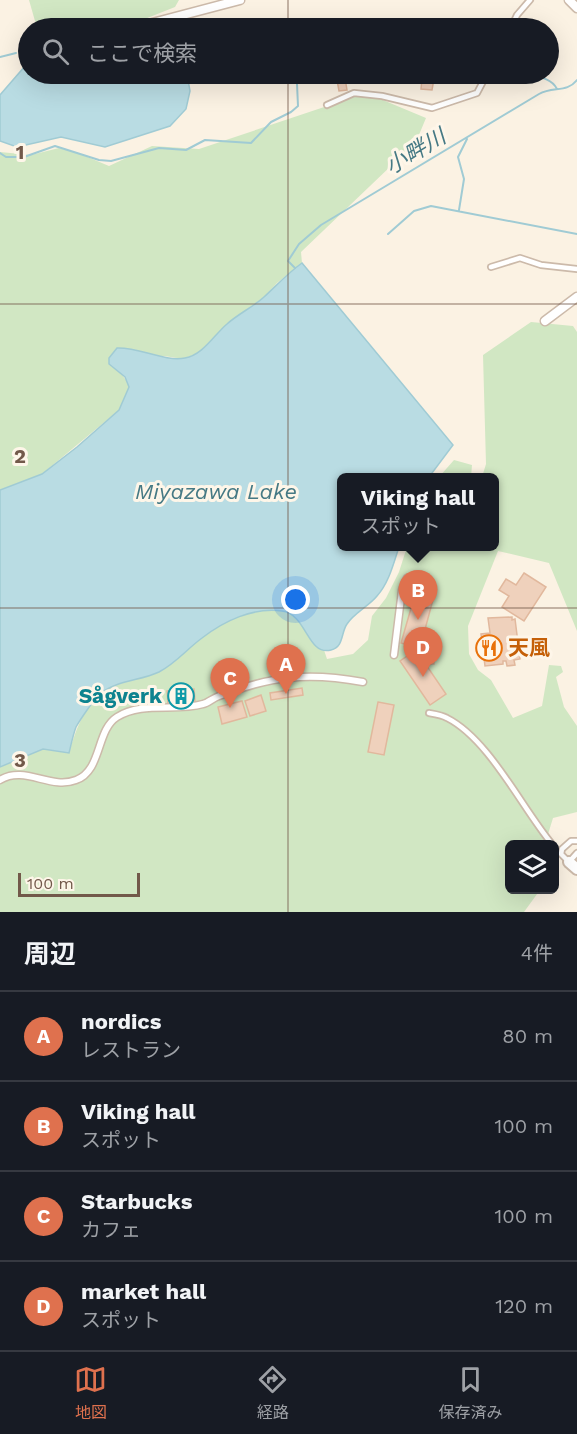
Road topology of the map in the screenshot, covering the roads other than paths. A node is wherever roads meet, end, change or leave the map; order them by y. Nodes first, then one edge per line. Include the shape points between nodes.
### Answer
1 (240, 0) edge
2 (530, 0) edge
3 (569, 0) edge
4 (577, 8) edge
5 (174, 18) edge
6 (516, 18) edge
7 (482, 84) edge
8 (327, 105) dead end
9 (491, 267) dead end
10 (577, 269) edge
11 (577, 297) edge
12 (545, 321) dead end
13 (407, 578) dead end
14 (394, 655) dead end
15 (363, 682) dead end
16 (429, 712) dead end
17 (0, 780) edge
18 (548, 840) edge
19 (577, 841) edge
20 (559, 848) edge
21 (562, 849) junction
22 (577, 853) edge
23 (573, 866) edge

1 - 5 street
2 - 6 lane
3 - 4 street
7 - 8 lane via 477,93 436,108 354,93
9 - 10 lane via 520,258
11 - 12 street
13 - 14 street
15 - 17 street via 298,676 250,686 203,704 138,710 116,717 90,769 78,780 58,782 16,774
16 - 18 lane via 447,717 468,732 495,763
19 - 21 lane
20 - 21 lane
21 - 23 lane via 562,856
22 - 23 lane

